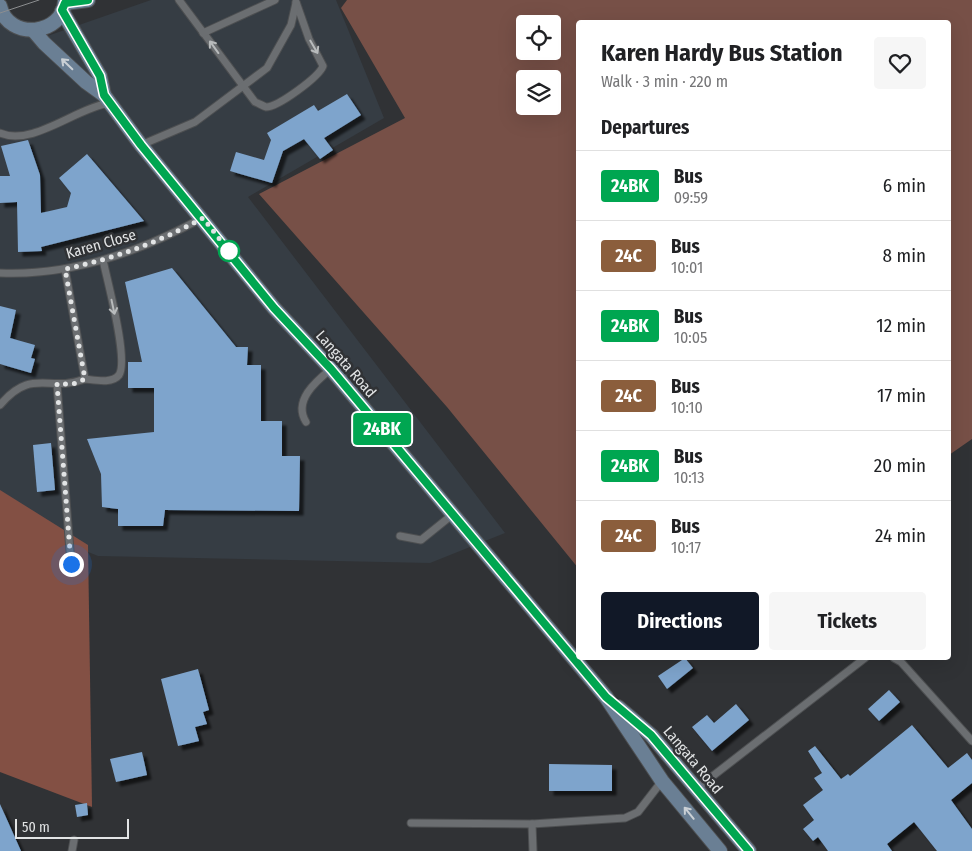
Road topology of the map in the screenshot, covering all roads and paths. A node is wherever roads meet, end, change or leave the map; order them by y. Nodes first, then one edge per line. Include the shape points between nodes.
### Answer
1 (88, 0) edge
2 (179, 0) edge
3 (275, 0) edge
4 (296, 1) edge
5 (64, 5) edge
6 (0, 6) edge
7 (16, 27) junction
8 (0, 29) edge
9 (34, 30) junction
10 (203, 33) junction
11 (243, 86) junction
12 (106, 99) junction
13 (0, 133) edge
14 (141, 145) junction
15 (203, 218) junction
16 (103, 260) junction
17 (65, 269) junction
18 (0, 273) edge
19 (331, 369) junction
20 (85, 379) junction
21 (57, 384) junction
22 (0, 404) edge
23 (306, 422) dead end
24 (452, 515) junction
25 (400, 536) dead end
26 (71, 564) dead end
27 (862, 660) edge
28 (898, 660) edge
29 (606, 697) junction
30 (972, 741) edge
31 (662, 781) junction
32 (696, 789) junction
33 (411, 823) dead end
34 (532, 824) junction
35 (74, 840) dead end
36 (72, 851) edge
37 (532, 851) edge
38 (720, 851) edge
39 (749, 851) edge

1 - 5 main road
2 - 10 lane
3 - 10 lane
4 - 11 lane via 291,25 267,68
4 -> 11 lane via 309,38 321,59 321,71 304,86 266,107 255,102
5 - 9 main road via 48,26
5 - 12 main road via 100,76
6 - 7 main road via 7,20
7 - 8 main road
7 - 9 main road
12 -> 9 main road
11 -> 10 lane
11 - 14 lane via 195,122
12 - 13 lane via 35,133 9,137
12 - 14 main road, Langata Road
14 - 15 main road, Langata Road
15 - 16 lane, Karen Close via 165,239
15 - 19 main road, Langata Road via 274,308
16 - 17 lane, Karen Close
16 -> 20 lane via 120,340 122,368 112,380
17 - 18 lane, Karen Close
17 - 20 lane
19 - 23 lane via 312,385 301,406
19 - 24 main road, Langata Road
20 - 21 lane via 73,384
21 - 22 lane via 31,382 19,386
21 - 26 lane
24 - 25 lane via 420,540
24 - 29 main road, Langata Road
27 - 32 lane
28 - 30 lane
29 - 31 main road, Langata Road
29 - 32 main road, Langata Road via 651,735
31 - 34 lane via 638,812 625,818
38 -> 31 main road, Langata Road
32 - 39 main road, Langata Road
33 - 34 lane
34 - 37 lane
35 - 36 lane

